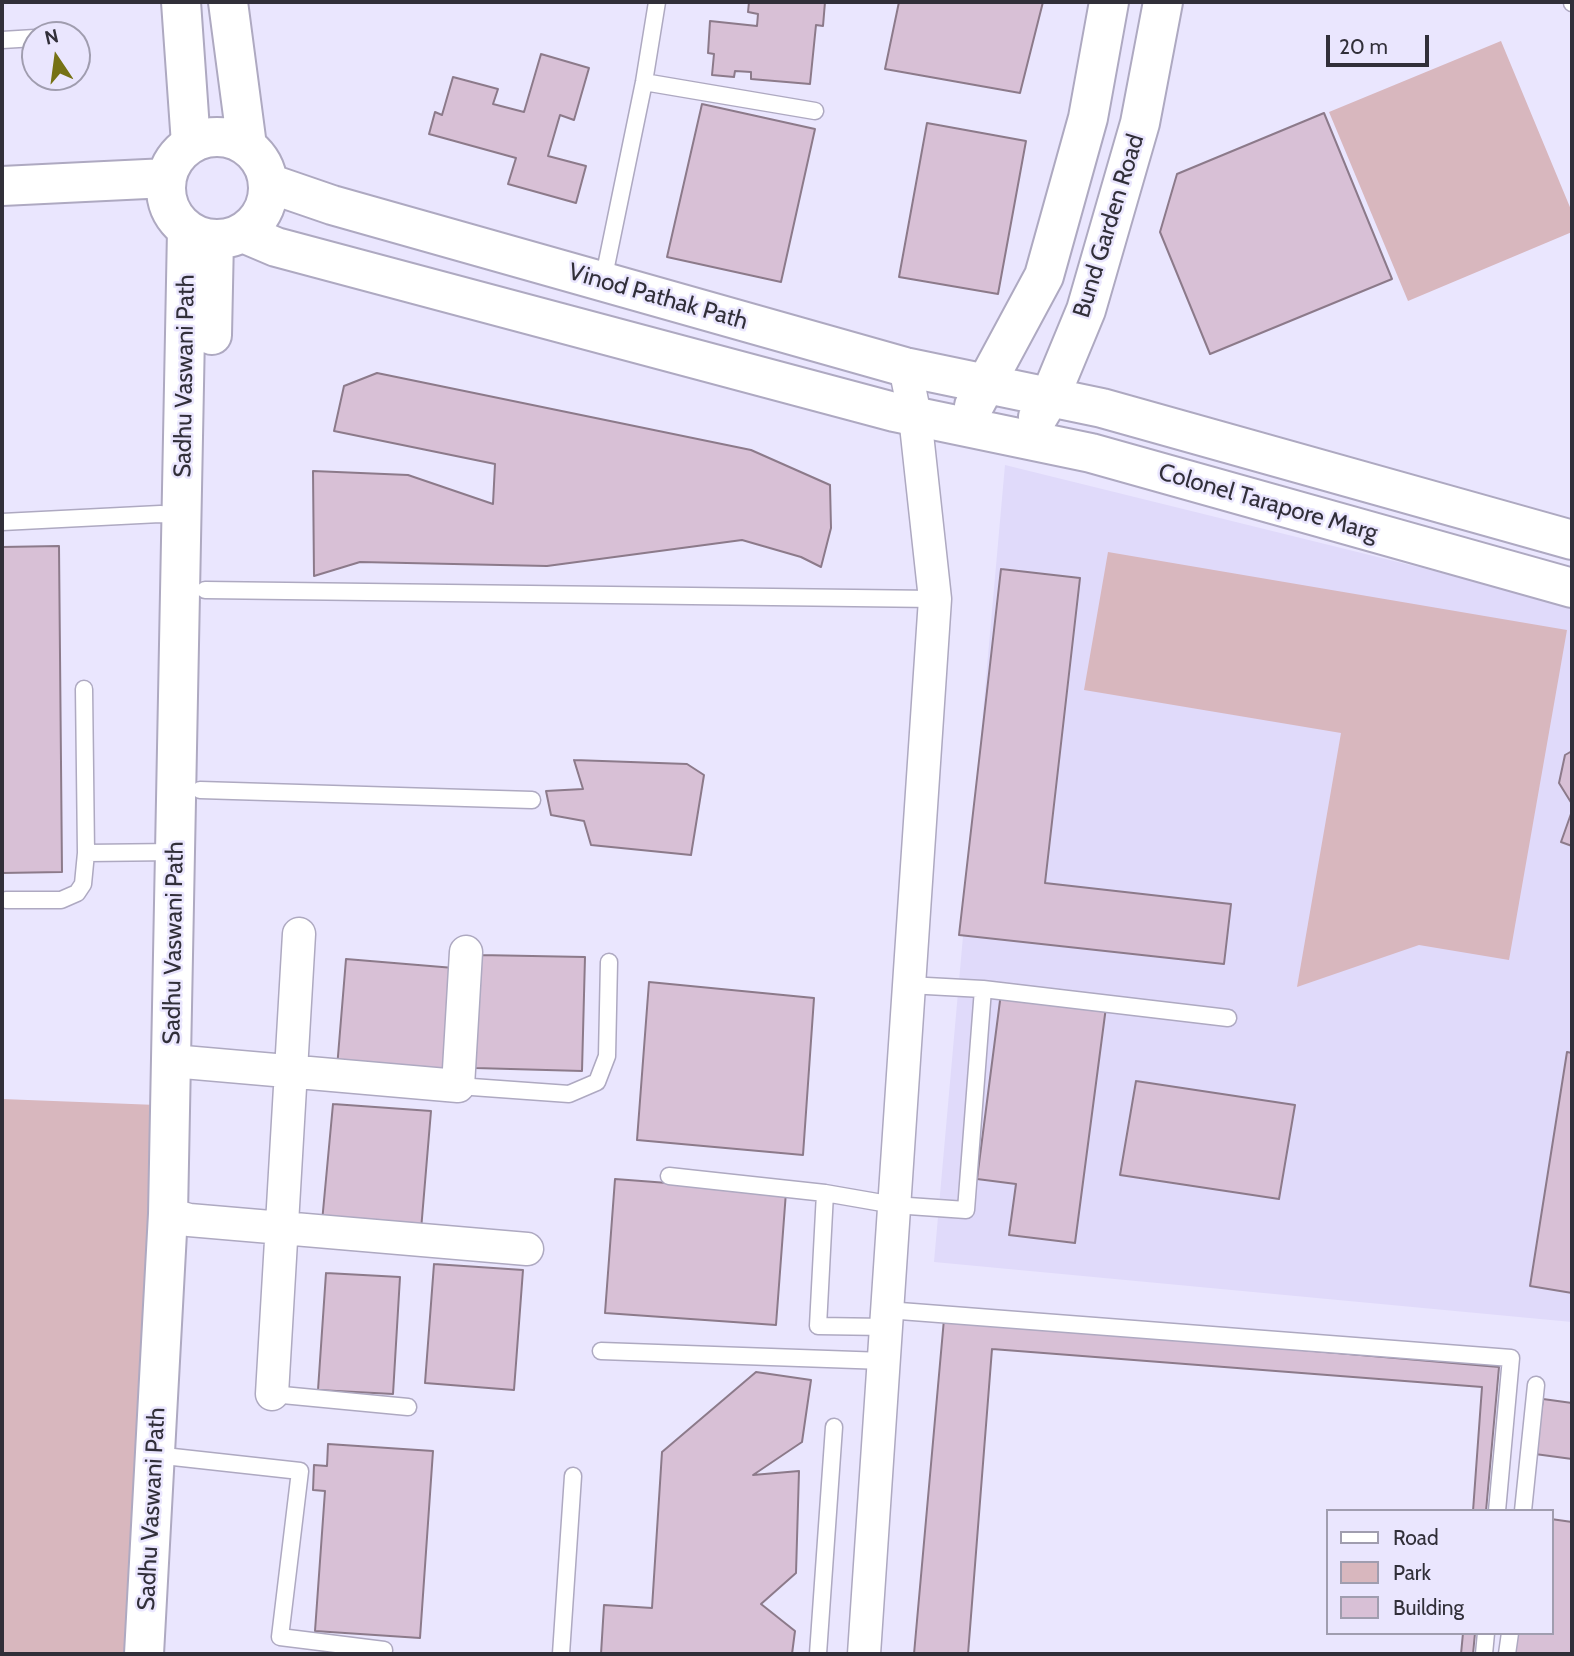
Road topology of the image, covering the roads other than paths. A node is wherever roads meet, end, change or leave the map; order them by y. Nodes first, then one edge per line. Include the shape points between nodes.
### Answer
1 (181, 2) edge
2 (228, 2) edge
3 (657, 2) edge
4 (1109, 2) edge
5 (1163, 2) edge
6 (21, 39) edge
7 (2, 40) edge
8 (644, 82) junction
9 (815, 111) dead end
10 (191, 144) junction
11 (247, 146) junction
12 (167, 178) junction
13 (268, 183) junction
14 (2, 187) edge
15 (215, 234) junction
16 (603, 282) junction
17 (905, 367) junction
18 (986, 384) junction
19 (1051, 397) junction
20 (915, 416) junction
21 (962, 426) junction
22 (1025, 440) junction
23 (183, 516) junction
24 (2, 522) edge
25 (1572, 540) edge
26 (1572, 588) edge
27 (205, 590) junction
28 (934, 599) junction
29 (85, 688) dead end
30 (201, 790) junction
31 (532, 800) dead end
32 (176, 852) junction
33 (86, 853) junction
34 (6, 900) dead end
35 (299, 934) dead end
36 (466, 952) dead end
37 (609, 962) dead end
38 (908, 985) junction
39 (983, 989) junction
40 (1227, 1018) dead end
41 (183, 1063) junction
42 (290, 1072) junction
43 (458, 1086) junction
44 (670, 1176) dead end
45 (825, 1193) junction
46 (894, 1205) junction
47 (178, 1217) junction
48 (281, 1227) junction
49 (527, 1249) dead end
50 (886, 1319) junction
51 (601, 1351) dead end
52 (884, 1361) junction
53 (1536, 1385) dead end
54 (272, 1394) joint
55 (408, 1407) dead end
56 (834, 1427) dead end
57 (166, 1457) junction
58 (573, 1476) dead end
59 (1497, 1509) edge
60 (1523, 1509) edge
61 (1486, 1635) edge
62 (1510, 1635) edge
63 (144, 1654) edge
64 (170, 1654) edge
65 (383, 1654) edge
66 (561, 1654) edge
67 (818, 1654) edge
68 (864, 1654) edge
69 (1484, 1654) edge
70 (1507, 1654) edge

1 - 10 main road
2 - 11 main road
3 - 8 lane
4 - 18 main road, Bund Garden Road via 1088,118 1044,276
5 - 19 main road, Bund Garden Road via 1140,123 1086,310
6 - 7 lane
8 - 9 lane
8 - 16 lane
10 - 11 main road via 219,138
10 - 12 main road via 180,153
11 - 13 main road via 257,156
12 - 14 main road
12 - 15 main road via 170,207
13 - 15 main road via 262,212
13 - 16 main road, Vinod Pathak Path
15 - 20 main road, Vinod Pathak Path
15 - 23 main road, Sadhu Vaswani Path
15 - 27 main road, Sadhu Vaswani Path
16 - 17 main road, Vinod Pathak Path
17 - 18 main road, Vinod Pathak Path
17 - 20 street
18 - 19 main road, Vinod Pathak Path
18 - 21 main road, Bund Garden Road
19 - 22 main road, Bund Garden Road
19 - 25 main road, Colonel Tarapore Marg via 1116,411
20 - 21 main road, Vinod Pathak Path
20 - 28 street
21 - 22 main road, Colonel Tarapore Marg
22 - 26 main road, Colonel Tarapore Marg via 1091,453
23 - 24 lane
23 - 32 main road, Sadhu Vaswani Path
27 - 28 lane
27 - 30 main road, Sadhu Vaswani Path
28 - 38 street
29 - 33 lane
30 - 31 lane
30 - 41 main road, Sadhu Vaswani Path
32 - 33 lane
32 - 41 main road, Sadhu Vaswani Path
33 - 34 lane via 83,884 70,898
35 - 42 street
36 - 43 street
37 - 43 lane via 607,1055 597,1082 569,1094
38 - 39 lane
38 - 46 street
39 - 40 lane
39 - 46 lane via 966,1210
41 - 42 street
41 - 47 main road, Sadhu Vaswani Path
42 - 43 street
42 - 48 street
44 - 45 lane
45 - 46 lane
45 - 50 lane via 818,1326
46 - 50 street
47 - 48 street
47 - 57 main road, Sadhu Vaswani Path
48 - 49 street
48 - 54 street
50 - 52 street
50 - 59 lane via 1511,1358
51 - 52 lane
52 - 68 street
53 - 60 lane
54 - 55 lane
56 - 67 lane
57 - 63 main road, Sadhu Vaswani Path
57 - 64 main road, Sadhu Vaswani Path
57 - 65 lane via 300,1471 280,1637 384,1650
58 - 66 lane
61 - 69 lane
62 - 70 lane

